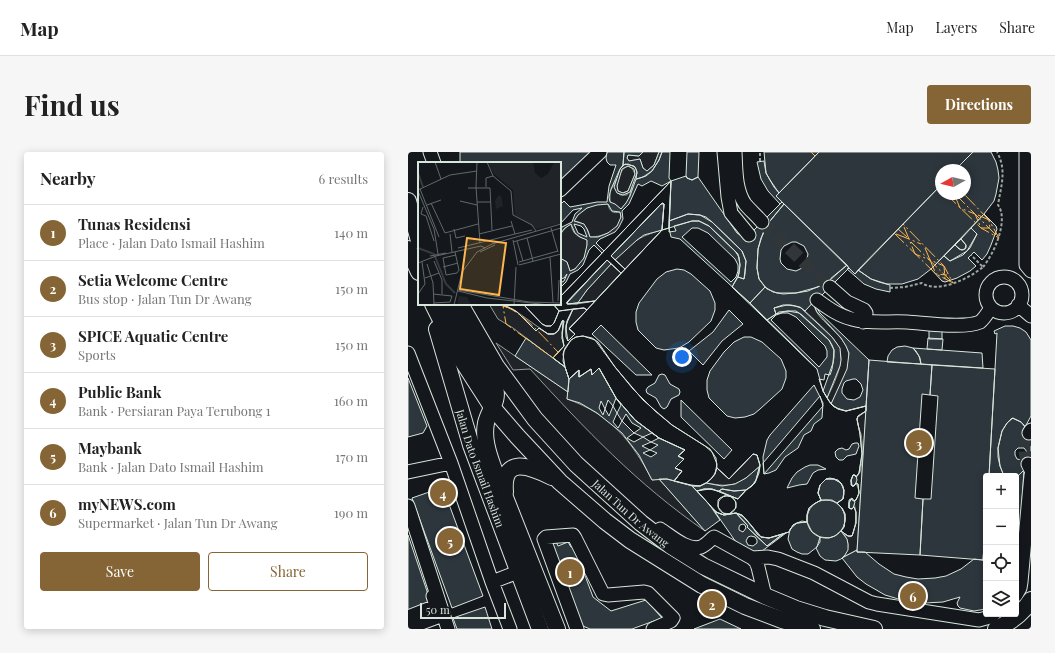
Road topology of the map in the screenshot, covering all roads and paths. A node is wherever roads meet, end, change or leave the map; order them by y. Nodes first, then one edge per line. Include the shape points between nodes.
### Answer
1 (430, 152) edge
2 (600, 152) edge
3 (724, 152) edge
4 (735, 152) edge
5 (760, 152) edge
6 (997, 152) edge
7 (1024, 153) edge
8 (760, 161) dead end
9 (434, 162) edge
10 (561, 189) edge
11 (408, 193) edge
12 (741, 197) junction
13 (408, 202) edge
14 (730, 208) junction
15 (418, 216) edge
16 (762, 222) tunnel mouth
17 (749, 235) dead end
18 (418, 237) edge
19 (408, 249) edge
20 (971, 256) dead end
21 (1026, 259) junction
22 (984, 267) junction
23 (418, 270) edge
24 (1031, 271) edge
25 (1016, 282) junction
26 (830, 287) tunnel mouth
27 (890, 288) dead end
28 (817, 300) dead end
29 (432, 305) edge
30 (433, 305) edge
31 (447, 305) edge
32 (461, 305) edge
33 (1018, 305) junction
34 (991, 308) junction
35 (1031, 316) edge
36 (863, 322) junction
37 (408, 353) edge
38 (492, 407) junction
39 (450, 463) junction
40 (1030, 470) edge
41 (408, 472) edge
42 (560, 482) junction
43 (507, 500) junction
44 (408, 506) edge
45 (641, 523) junction
46 (408, 528) edge
47 (752, 558) junction
48 (518, 572) junction
49 (492, 582) junction
50 (1019, 590) edge
51 (765, 596) junction
52 (1031, 600) edge
53 (443, 615) junction
54 (408, 616) edge
55 (990, 617) edge
56 (408, 628) edge
57 (448, 629) edge
58 (510, 629) edge
59 (540, 629) edge
60 (557, 629) edge
61 (577, 629) edge
62 (653, 629) edge
63 (812, 629) edge
64 (874, 629) edge
65 (996, 629) edge

1 - 9 street
2 - 10 street
3 - 14 street
4 - 12 street
5 - 8 path
6 - 22 path via 1003,172 998,205 1001,209 1001,221 996,247
7 - 21 street
11 - 15 main road
12 - 14 street via 732,194
12 - 16 street
13 - 18 main road
14 - 17 street via 734,218
19 - 23 main road
20 - 22 path
21 - 24 street via 1026,265
21 - 25 street
22 - 27 path via 964,280 951,284 930,287 919,283
25 - 33 street via 1021,296
25 - 34 street via 1001,277 991,283 986,298
26 - 36 street via 847,302 864,310 866,313
28 - 36 street via 836,313
29 - 48 main road, Jalan Dato Ismail Hashim via 471,445
30 - 38 main road, Jalan Tun Dr Awang via 458,354
31 - 38 main road, Jalan Dato Ismail Hashim via 493,385 496,396
32 - 45 main road, Jalan Tun Dr Awang via 500,372 539,424 576,464
33 - 34 street via 1005,313
33 - 35 street
34 - 36 street via 981,321 962,325
37 - 39 street
38 - 42 main road, Jalan Tun Dr Awang
38 - 43 main road, Jalan Dato Ismail Hashim via 486,423 487,446
39 - 41 street
39 - 49 street
40 - 50 street
42 - 43 main road via 535,469 514,467 505,477
42 - 63 main road, Jalan Tun Dr Awang via 630,540 702,585 745,606
43 - 60 main road, Jalan Dato Ismail Hashim
44 - 53 street
45 - 47 street via 695,547 705,544 714,537
45 - 51 main road, Jalan Tun Dr Awang via 703,566
46 - 54 street via 436,606
47 - 51 street via 758,567
47 - 55 street via 778,559 814,573 877,604 979,620
48 - 49 street
48 - 59 main road, Jalan Dato Ismail Hashim
49 - 58 street
51 - 64 main road, Jalan Tun Dr Awang via 825,618
52 - 65 main road via 1018,615
53 - 56 street
53 - 57 street
61 - 62 street via 544,539 546,537 572,535 603,594 648,593 673,618 672,621

